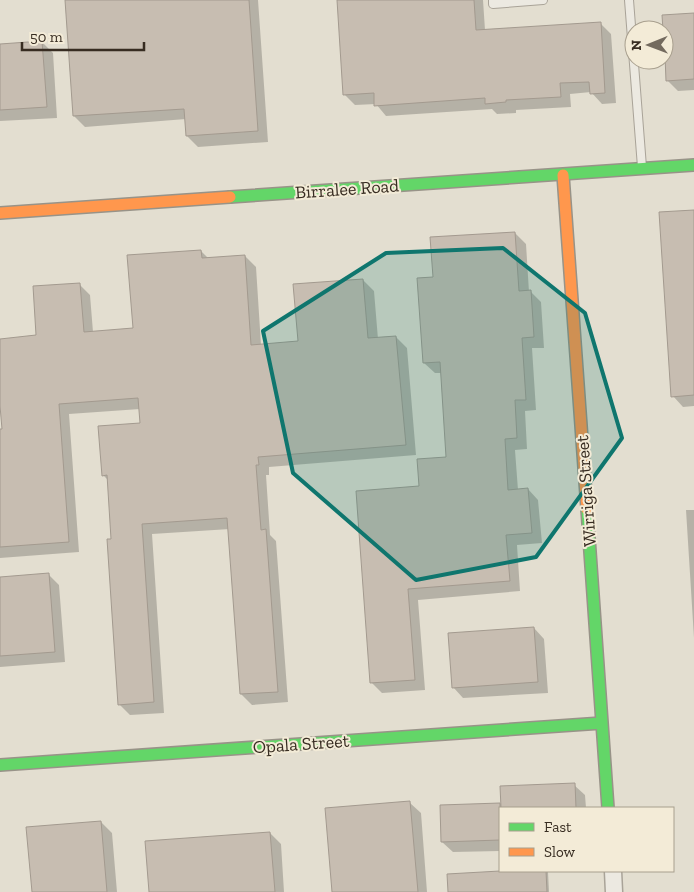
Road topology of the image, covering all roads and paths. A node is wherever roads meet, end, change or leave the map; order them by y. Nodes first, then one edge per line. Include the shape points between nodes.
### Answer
1 (493, 0) edge
2 (543, 0) edge
3 (629, 0) edge
4 (694, 165) edge
5 (642, 169) junction
6 (564, 175) junction
7 (0, 213) edge
8 (602, 723) junction
9 (0, 765) edge
10 (608, 807) edge
11 (613, 872) edge
12 (614, 892) edge

1 - 2 lane via 493,4
3 - 5 lane
4 - 5 street, Birralee Road
5 - 6 street, Birralee Road
6 - 7 street, Birralee Road
6 - 8 street, Wirriga Street
8 - 9 street, Opala Street
8 - 10 street, Wirriga Street
11 - 12 street

